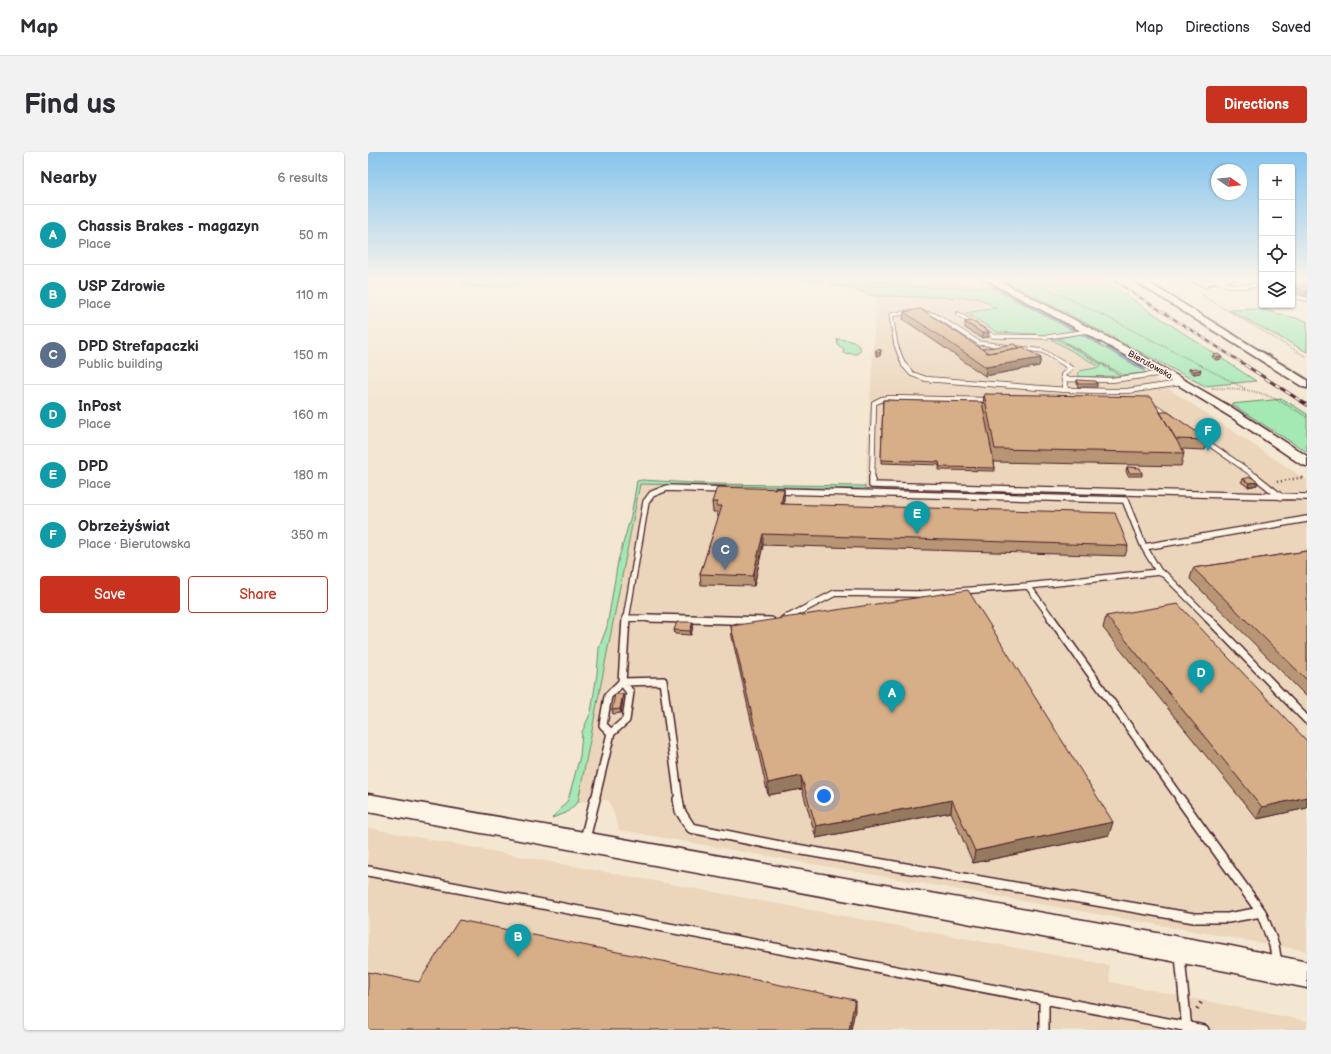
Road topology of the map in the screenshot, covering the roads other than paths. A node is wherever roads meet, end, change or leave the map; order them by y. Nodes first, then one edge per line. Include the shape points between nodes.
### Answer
1 (892, 319) edge
2 (941, 319) edge
3 (966, 319) edge
4 (1065, 319) edge
5 (1200, 319) edge
6 (1215, 319) edge
7 (1088, 331) junction
8 (1164, 373) junction
9 (1307, 374) edge
10 (1064, 379) junction
11 (1181, 382) junction
12 (1307, 385) edge
13 (1066, 390) junction
14 (992, 400) edge
15 (1146, 404) edge
16 (1176, 420) edge
17 (1194, 433) edge
18 (1307, 462) edge
19 (729, 490) edge
20 (768, 491) edge
21 (1281, 497) junction
22 (1307, 497) edge
23 (1307, 519) edge
24 (1144, 547) junction
25 (1159, 572) junction
26 (1028, 586) junction
27 (626, 618) junction
28 (622, 682) junction
29 (1307, 720) edge
30 (611, 733) junction
31 (368, 803) edge
32 (584, 842) junction
33 (368, 871) edge
34 (1261, 912) junction
35 (1180, 950) junction
36 (1279, 969) junction
37 (1307, 975) edge
38 (1044, 999) junction
39 (1186, 1028) edge
40 (1044, 1030) edge
41 (1204, 1030) edge

1 - 13 lane via 900,358 909,373 918,377
2 - 10 lane via 979,343 1043,351 1070,368 1063,375
3 - 7 lane via 994,336 1038,338
4 - 7 street, Bierutowska
5 - 12 street
6 - 9 street
7 - 8 street, Bierutowska
8 - 10 lane via 1112,380
8 - 11 street, Bierutowska
10 - 13 lane
11 - 13 lane via 1127,391
11 - 18 street, Bierutowska
14 - 21 lane via 889,398 874,403 872,485
15 - 16 lane via 1157,407
17 - 21 lane
19 - 27 lane via 667,488 652,494 646,502
20 - 24 lane via 1125,500
21 - 22 lane
23 - 24 lane
24 - 25 lane
25 - 26 lane
25 - 29 lane via 1165,574
26 - 27 lane via 919,594 835,593 782,621
26 - 34 lane
27 - 28 lane
28 - 30 lane via 608,696 604,725
28 - 30 lane via 630,692 626,720
28 - 34 lane via 663,681 680,811 691,828 785,848 1194,918 1242,917
30 - 32 lane
31 - 32 street
32 - 35 street
33 - 38 lane
34 - 36 lane via 1274,945
35 - 36 street
35 - 39 lane
36 - 37 street
38 - 39 lane
38 - 40 lane
39 - 41 lane

